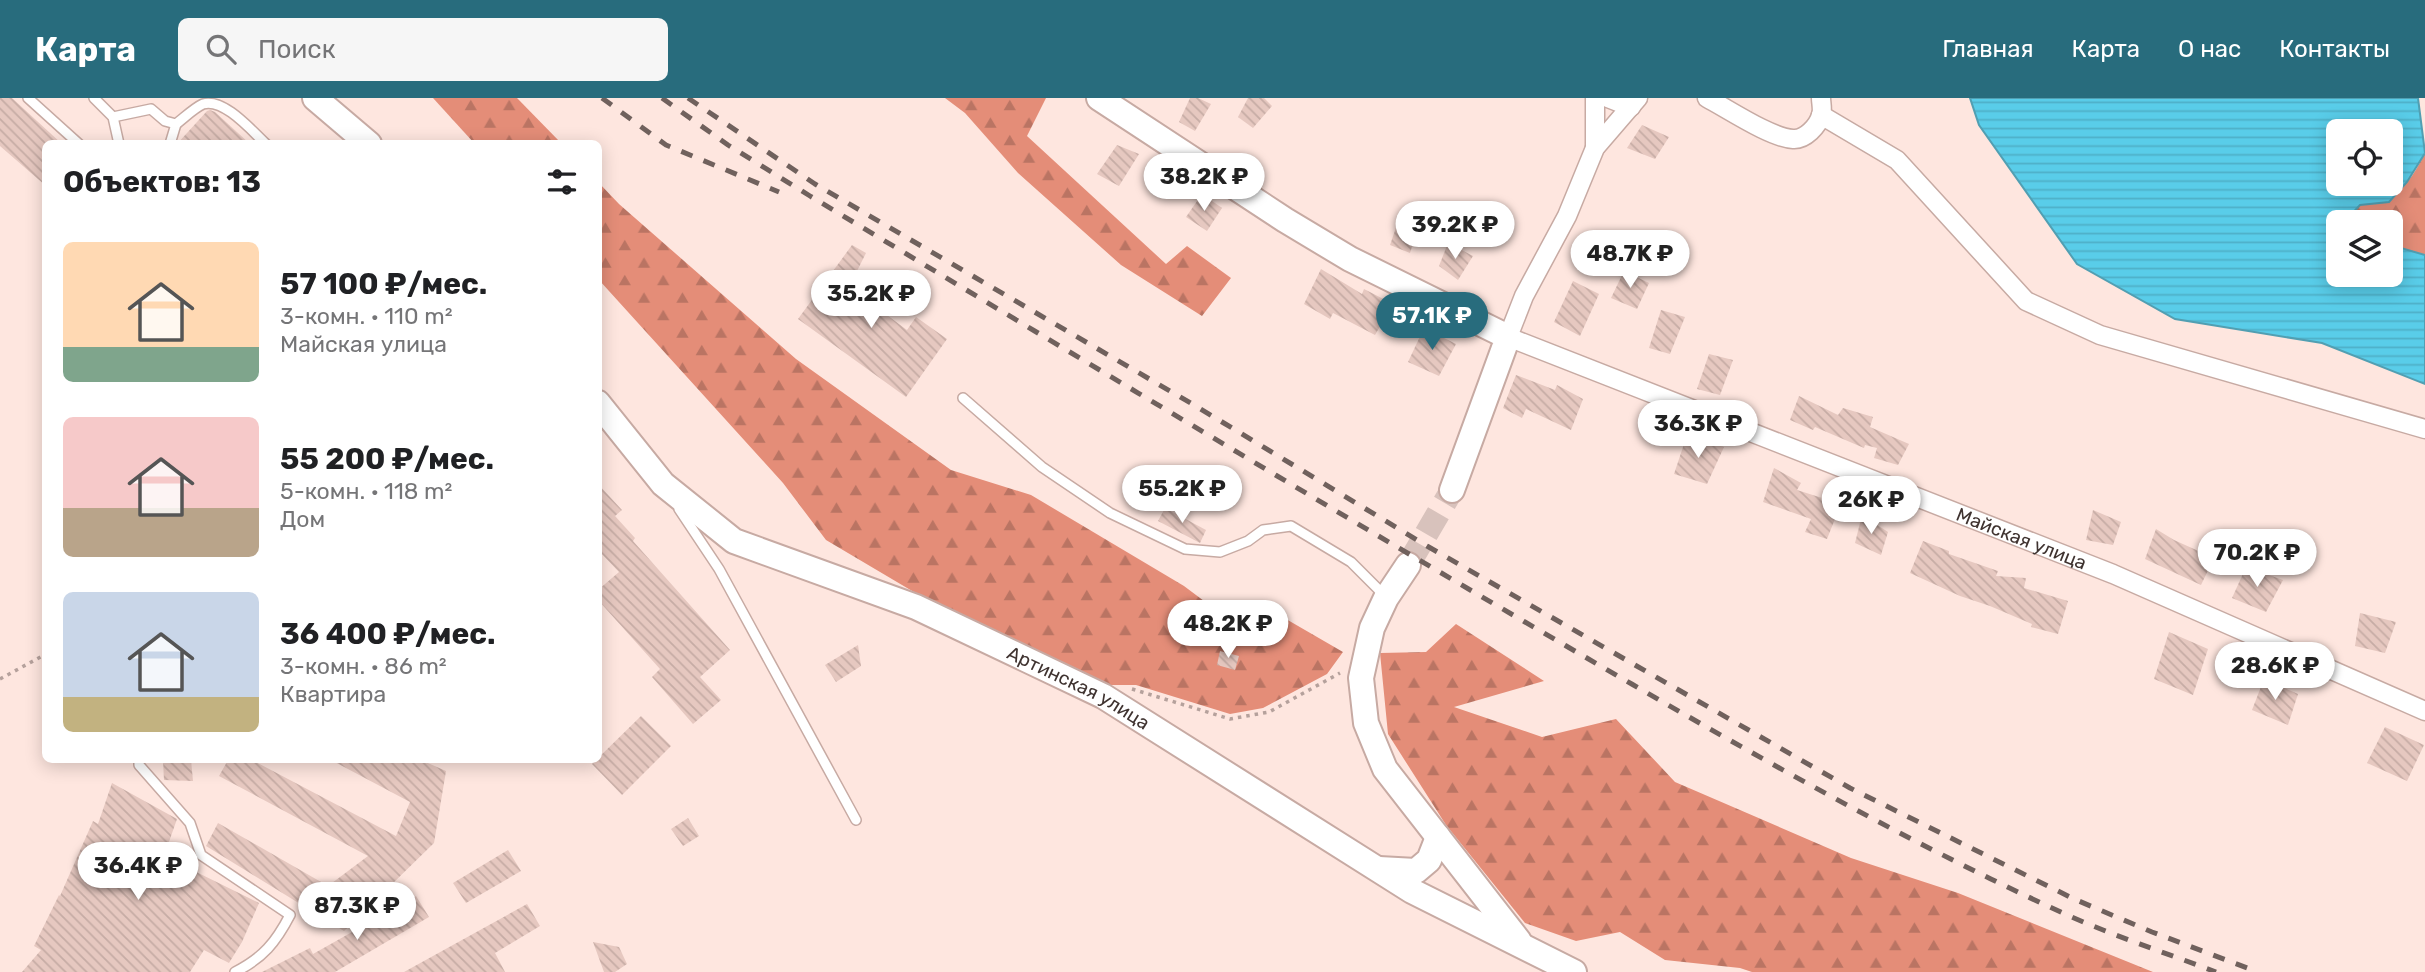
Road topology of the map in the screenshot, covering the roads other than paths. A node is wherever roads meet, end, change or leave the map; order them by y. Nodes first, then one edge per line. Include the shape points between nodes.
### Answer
1 (29, 98) edge
2 (94, 98) edge
3 (315, 98) edge
4 (1099, 98) edge
5 (1595, 98) edge
6 (1608, 98) edge
7 (1707, 98) edge
8 (1635, 102) edge
9 (1821, 107) edge
10 (113, 117) junction
11 (176, 124) junction
12 (75, 140) edge
13 (117, 140) edge
14 (171, 140) edge
15 (262, 140) edge
16 (364, 140) edge
17 (1595, 148) junction
18 (1508, 337) junction
19 (963, 398) dead end
20 (602, 408) edge
21 (2425, 429) edge
22 (663, 484) junction
23 (1452, 490) tunnel mouth
24 (1408, 565) tunnel mouth
25 (1386, 598) junction
26 (2425, 711) edge
27 (139, 763) edge
28 (856, 820) dead end
29 (1438, 837) junction
30 (1379, 869) junction
31 (1524, 947) junction
32 (235, 972) edge
33 (1574, 972) edge

1 - 12 lane
2 - 10 lane
3 - 16 street
4 - 18 street, Майская улица via 1350,259
5 - 17 street
6 - 8 street
7 - 9 street via 1797,140 1809,133
8 - 17 street
9 - 21 street via 1897,160 2026,301 2100,335
10 - 11 lane via 151,109
10 - 13 lane
11 - 14 lane
11 - 15 lane via 202,105 215,102
17 - 18 street
18 - 23 street
18 - 26 street, Майская улица via 2113,574
19 - 25 lane via 1042,467 1110,513 1185,549 1220,552 1264,530 1291,527 1352,562
20 - 22 street, Артинская улица
22 - 28 lane via 719,569
22 - 30 street, Артинская улица via 734,541 916,607 1107,698
24 - 25 street
25 - 29 street via 1372,628 1361,678 1366,723 1385,769
27 - 32 lane via 190,823 201,855 290,915 278,937 255,962
29 - 30 street via 1429,860 1416,871
29 - 31 street
30 - 31 street, Артинская улица via 1412,891
31 - 33 street, Артинская улица

